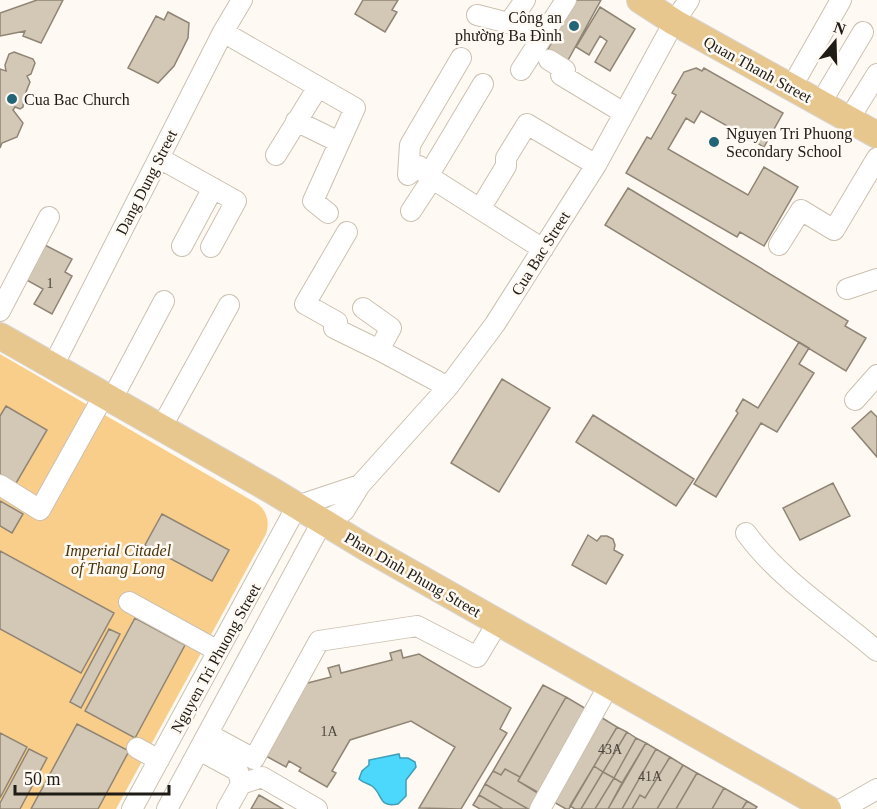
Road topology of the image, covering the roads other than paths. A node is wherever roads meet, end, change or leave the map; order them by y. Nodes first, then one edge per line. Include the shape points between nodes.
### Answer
1 (242, 0) edge
2 (525, 0) edge
3 (566, 0) edge
4 (640, 0) edge
5 (689, 0) edge
6 (842, 0) edge
7 (477, 15) dead end
8 (674, 22) junction
9 (509, 23) junction
10 (223, 32) junction
11 (864, 32) dead end
12 (541, 39) junction
13 (461, 58) dead end
14 (549, 60) dead end
15 (521, 70) dead end
16 (877, 74) edge
17 (483, 84) dead end
18 (318, 87) junction
19 (791, 88) junction
20 (820, 104) junction
21 (624, 113) junction
22 (849, 119) junction
23 (297, 121) junction
24 (877, 135) edge
25 (339, 142) junction
26 (276, 154) dead end
27 (159, 158) junction
28 (877, 158) edge
29 (596, 165) junction
30 (430, 177) junction
31 (213, 188) junction
32 (480, 209) junction
33 (411, 211) dead end
34 (328, 213) dead end
35 (49, 217) dead end
36 (347, 232) dead end
37 (779, 245) dead end
38 (182, 246) dead end
39 (211, 248) dead end
40 (543, 249) junction
41 (877, 279) edge
42 (847, 289) dead end
43 (164, 301) dead end
44 (229, 305) dead end
45 (363, 308) dead end
46 (0, 311) edge
47 (0, 336) edge
48 (379, 350) junction
49 (53, 366) junction
50 (877, 375) edge
51 (448, 387) junction
52 (108, 397) junction
53 (855, 400) dead end
54 (161, 428) junction
55 (0, 484) edge
56 (360, 485) junction
57 (297, 506) junction
58 (322, 522) junction
59 (746, 533) dead end
60 (129, 602) dead end
61 (498, 622) junction
62 (875, 647) edge
63 (218, 651) junction
64 (609, 685) junction
65 (203, 742) junction
66 (137, 748) dead end
67 (159, 760) junction
68 (242, 784) junction
69 (877, 789) edge
70 (818, 806) edge
71 (543, 808) edge
72 (132, 809) edge
73 (167, 809) edge
74 (227, 809) edge
75 (317, 809) edge
76 (842, 809) edge

1 - 10 street, Dang Dung Street
2 - 9 street
3 - 12 street
4 - 8 main road, Quan Thanh Street
5 - 8 street, Cua Bac Street
6 - 19 street
7 - 9 street
8 - 19 main road, Quan Thanh Street
8 - 21 street, Cua Bac Street
9 - 12 street
10 - 18 street
10 - 27 street, Dang Dung Street
11 - 20 street
12 - 15 street
13 - 30 street via 410,145 408,175 420,166
14 - 21 street via 565,70 561,75
16 - 22 street
17 - 30 street
18 - 23 street
18 - 25 street via 355,108
19 - 20 main road, Quan Thanh Street
20 - 22 main road, Quan Thanh Street
21 - 29 street, Cua Bac Street
22 - 24 main road, Quan Thanh Street
23 - 25 street
23 - 26 street
25 - 34 street via 313,201
27 - 31 street
27 - 49 street, Dang Dung Street
28 - 37 street via 834,230 801,210
29 - 32 street via 527,124
29 - 40 street, Cua Bac Street
30 - 32 street
30 - 33 street
31 - 38 street
31 - 39 street via 236,201
32 - 40 street
35 - 46 street
36 - 48 street via 305,304 337,322 334,328
40 - 51 street, Cua Bac Street
41 - 42 street
43 - 52 street
44 - 54 street
45 - 48 street via 391,328
47 - 49 main road, Phan Dinh Phung Street
48 - 51 street
49 - 52 main road, Phan Dinh Phung Street
50 - 53 street
51 - 56 street, Cua Bac Street
52 - 54 main road, Phan Dinh Phung Street
52 - 55 street via 40,510
54 - 57 main road, Phan Dinh Phung Street
56 - 57 street, Cua Bac Street
56 - 58 street, Cua Bac Street via 344,511
57 - 58 main road, Phan Dinh Phung Street
57 - 63 street, Nguyen Tri Phuong Street
58 - 61 main road, Phan Dinh Phung Street
58 - 65 street, Nguyen Tri Phuong Street
59 - 62 street via 778,571
60 - 63 street
61 - 64 main road, Phan Dinh Phung Street
61 - 65 street via 477,657 417,626 320,642 254,759
63 - 67 street, Nguyen Tri Phuong Street
64 - 70 main road, Phan Dinh Phung Street
64 - 71 street
65 - 68 street via 238,771
65 - 73 street, Nguyen Tri Phuong Street
66 - 67 street
67 - 72 street, Nguyen Tri Phuong Street
68 - 74 street
68 - 75 street via 262,777
69 - 76 street

